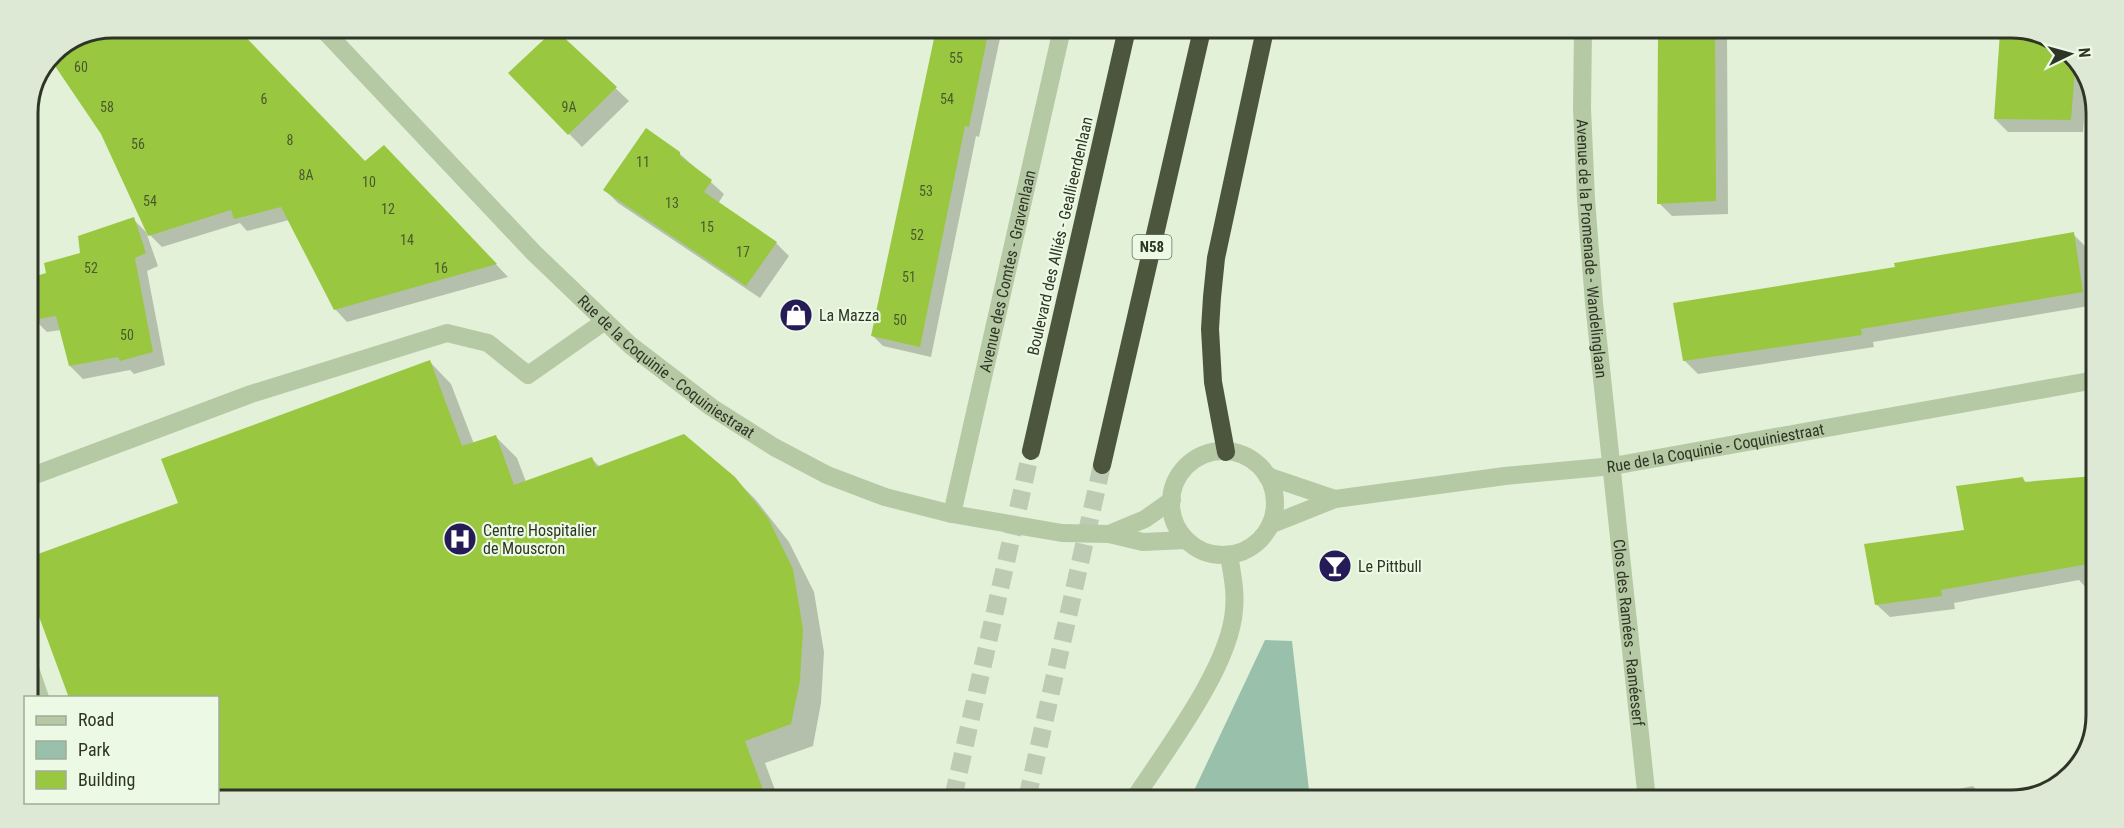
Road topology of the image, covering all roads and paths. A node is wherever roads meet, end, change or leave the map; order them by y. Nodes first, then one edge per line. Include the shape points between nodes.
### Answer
1 (332, 38) edge
2 (1060, 38) edge
3 (1125, 38) edge
4 (1201, 38) edge
5 (1263, 38) edge
6 (1583, 38) edge
7 (605, 321) junction
8 (2086, 382) edge
9 (1031, 451) tunnel mouth
10 (1226, 452) junction
11 (1102, 465) tunnel mouth
12 (1613, 466) junction
13 (38, 474) edge
14 (1267, 476) junction
15 (1335, 499) junction
16 (1172, 500) junction
17 (952, 514) junction
18 (1270, 525) junction
19 (1109, 534) junction
20 (1186, 540) junction
21 (1229, 555) junction
22 (1140, 790) edge
23 (1646, 790) edge

1 - 7 street, Rue de la Coquinie - Coquiniestraat via 533,252
2 - 17 street, Avenue des Comtes - Gravenlaan
3 - 9 highway, Boulevard des Alliés - Geallieerdenlaan
4 - 11 highway, N58
5 - 10 highway via 1213,288 1211,357
6 - 12 street, Avenue de la Promenade - Wandelinglaan via 1586,199
7 - 13 street via 528,375 488,343 447,333 251,394
7 - 17 street, Rue de la Coquinie - Coquiniestraat via 711,407 774,447 827,475 885,497
8 - 12 street, Rue de la Coquinie - Coquiniestraat
10 - 14 street, Rue de la Coquinie - Coquiniestraat via 1257,463
10 - 16 street via 1195,459 1183,470
12 - 15 street, Rue de la Coquinie - Coquiniestraat
12 - 23 street, Clos des Ramées - Raméeserf
14 - 15 street, Rue de la Coquinie - Coquiniestraat
14 - 18 street via 1276,503
15 - 18 street, Rue de la Coquinie - Coquiniestraat
16 - 19 street, Rue de la Coquinie - Coquiniestraat via 1145,519
16 - 20 street via 1176,526
17 - 19 street, Rue de la Coquinie - Coquiniestraat via 1062,533
18 - 21 street, Rue de la Coquinie - Coquiniestraat via 1260,540
19 - 20 street, Rue de la Coquinie - Coquiniestraat via 1143,542
20 - 21 street via 1202,551
21 - 22 street via 1235,585 1234,612 1224,651 1204,691

